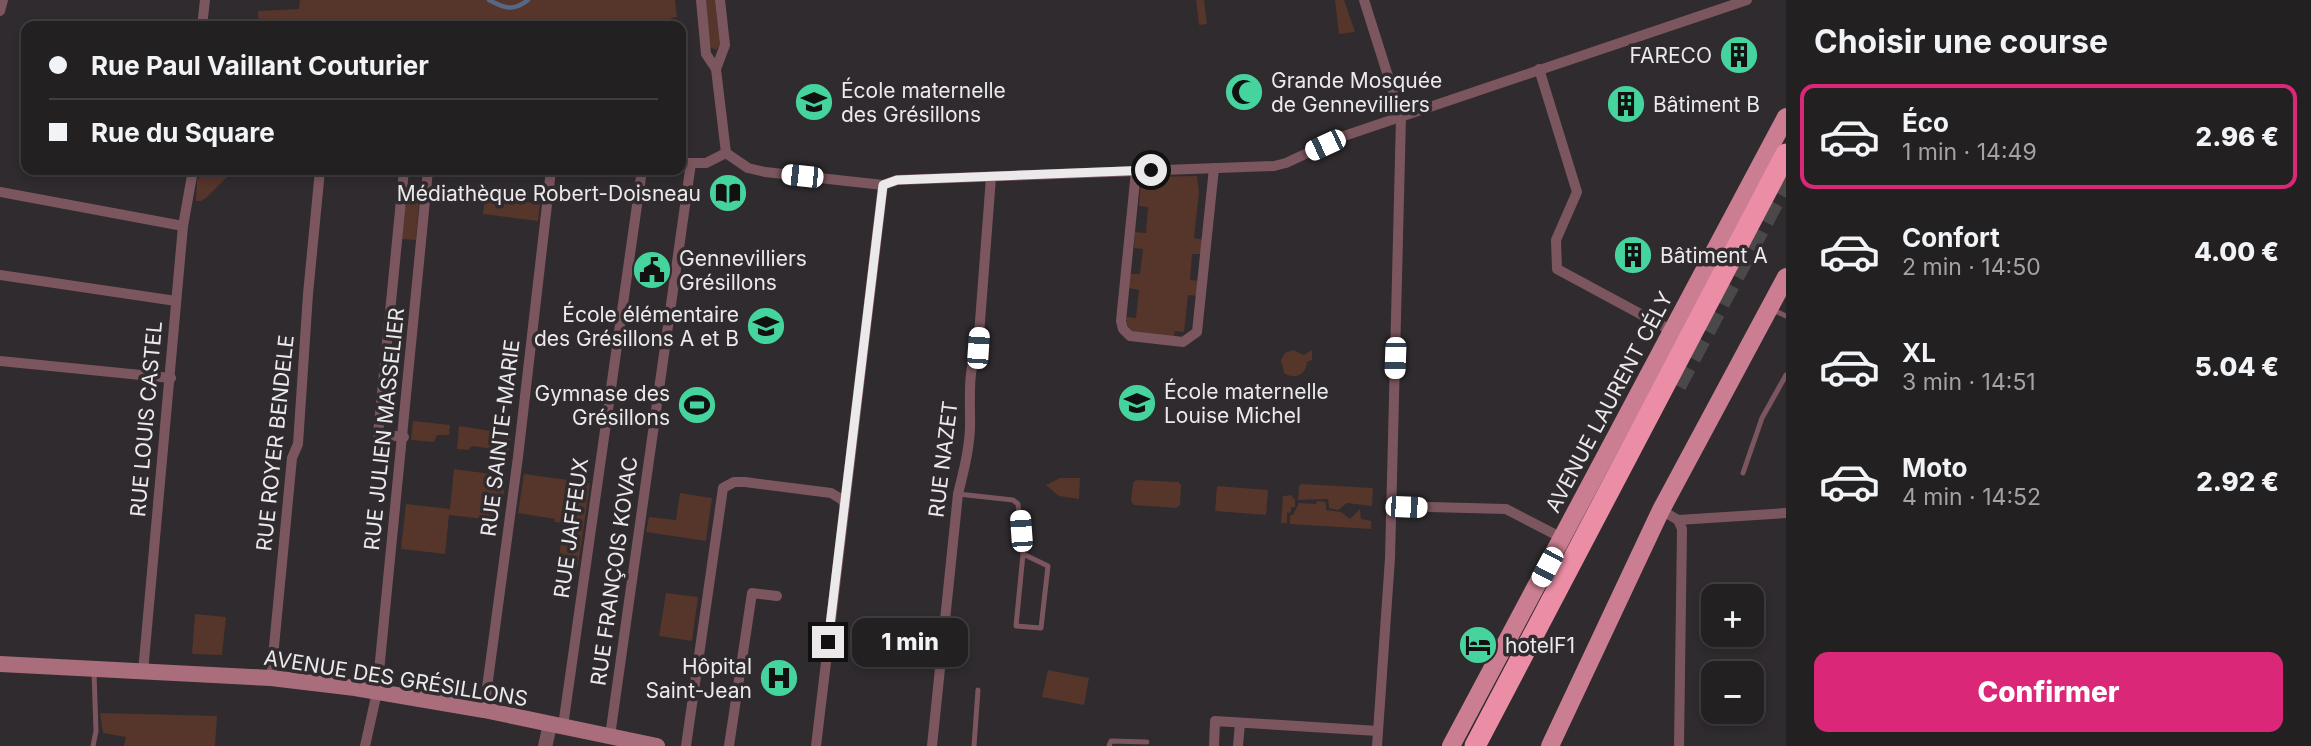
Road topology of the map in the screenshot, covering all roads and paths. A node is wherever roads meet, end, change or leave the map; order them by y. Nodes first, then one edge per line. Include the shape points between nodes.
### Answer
1 (3, 0) edge
2 (205, 0) edge
3 (701, 0) edge
4 (720, 0) edge
5 (1364, 0) edge
6 (1747, 0) edge
7 (0, 10) edge
8 (203, 21) edge
9 (716, 69) junction
10 (1539, 69) junction
11 (1401, 117) junction
12 (1786, 117) edge
13 (726, 153) junction
14 (1786, 154) edge
15 (686, 163) edge
16 (1214, 168) junction
17 (1136, 171) junction
18 (192, 175) edge
19 (320, 175) edge
20 (404, 175) edge
21 (428, 175) edge
22 (550, 175) edge
23 (641, 175) edge
24 (684, 175) edge
25 (991, 177) junction
26 (883, 185) junction
27 (0, 192) edge
28 (183, 226) junction
29 (0, 275) edge
30 (1786, 277) edge
31 (176, 301) junction
32 (1769, 308) junction
33 (1786, 316) edge
34 (1672, 331) junction
35 (0, 361) edge
36 (1786, 375) edge
37 (171, 378) junction
38 (404, 437) junction
39 (1743, 473) dead end
40 (958, 494) junction
41 (845, 505) junction
42 (1391, 506) junction
43 (1661, 510) junction
44 (1786, 513) edge
45 (1678, 520) junction
46 (1562, 538) junction
47 (1023, 554) junction
48 (777, 596) dead end
49 (0, 664) edge
50 (94, 670) junction
51 (143, 672) junction
52 (271, 678) junction
53 (978, 690) dead end
54 (377, 692) junction
55 (484, 710) junction
56 (1240, 723) junction
57 (555, 725) junction
58 (1378, 732) junction
59 (610, 736) junction
60 (1147, 742) dead end
61 (93, 746) edge
62 (365, 746) edge
63 (543, 746) edge
64 (550, 746) edge
65 (657, 746) edge
66 (686, 746) edge
67 (729, 746) edge
68 (816, 746) edge
69 (932, 746) edge
70 (974, 746) edge
71 (1109, 746) edge
72 (1214, 746) edge
73 (1238, 746) edge
74 (1377, 746) edge
75 (1451, 746) edge
76 (1475, 746) edge
77 (1550, 746) edge
78 (1679, 746) edge

1 - 7 street
2 - 8 street
3 - 9 street via 706,54
4 - 9 street via 725,45
5 - 11 street
6 - 10 street
9 - 13 street
10 - 11 street
10 - 34 street via 1577,192 1556,240 1557,269
11 - 16 street via 1344,136 1286,163
11 - 42 street
12 - 34 main road, AVENUE LAURENT CÉLY
13 - 15 street via 706,163
13 - 26 street via 748,168 765,172
14 - 76 highway
16 - 17 street
16 - 17 street via 1197,332 1183,342 1130,336 1123,330
17 - 25 street
18 - 28 street, RUE LOUIS CASTEL
19 - 52 street, RUE ROYER BENDELE via 298,444 292,458
20 - 38 street via 378,434
21 - 38 street, RUE JULIEN MASSELIER
22 - 55 street, RUE SAINTE-MARIE
23 - 57 street, RUE JAFFEUX
24 - 59 street, RUE FRANÇOIS KOVAC
25 - 26 street via 897,180
25 - 40 street, RUE NAZET via 978,348 973,358 966,457
26 - 41 street
27 - 28 street
28 - 31 street, RUE LOUIS CASTEL
29 - 31 street
30 - 32 main road
31 - 37 street, RUE LOUIS CASTEL
32 - 33 lane
32 - 43 main road
34 - 46 main road, AVENUE LAURENT CÉLY
35 - 37 street
36 - 39 lane via 1762,418
37 - 51 street, RUE LOUIS CASTEL
38 - 54 street, RUE JULIEN MASSELIER
40 - 47 lane via 1018,504
40 - 69 street, RUE NAZET
41 - 66 street via 831,493 745,482 723,488
41 - 68 street
42 - 46 street via 1506,509
42 - 58 street
43 - 45 street
43 - 77 main road
44 - 45 street
45 - 78 street via 1682,528
46 - 75 main road, AVENUE LAURENT CÉLY
47 - 47 lane via 1016,626 1041,628 1048,566
48 - 67 street via 752,593
49 - 50 main road, AVENUE DES GRÉSILLONS
50 - 51 main road, AVENUE DES GRÉSILLONS
50 - 61 lane
51 - 52 main road, AVENUE DES GRÉSILLONS
52 - 54 main road, AVENUE DES GRÉSILLONS
53 - 70 lane
54 - 55 main road, AVENUE DES GRÉSILLONS
54 - 62 street, RUE JULIEN MASSELIER
55 - 57 main road, AVENUE DES GRÉSILLONS
56 - 58 street
56 - 72 street via 1216,721
56 - 73 street
57 - 59 main road, AVENUE DES GRÉSILLONS
57 - 63 street, RUE JAFFEUX
57 - 64 lane
58 - 74 street
59 - 65 main road, AVENUE DES GRÉSILLONS
60 - 71 lane via 1111,741

